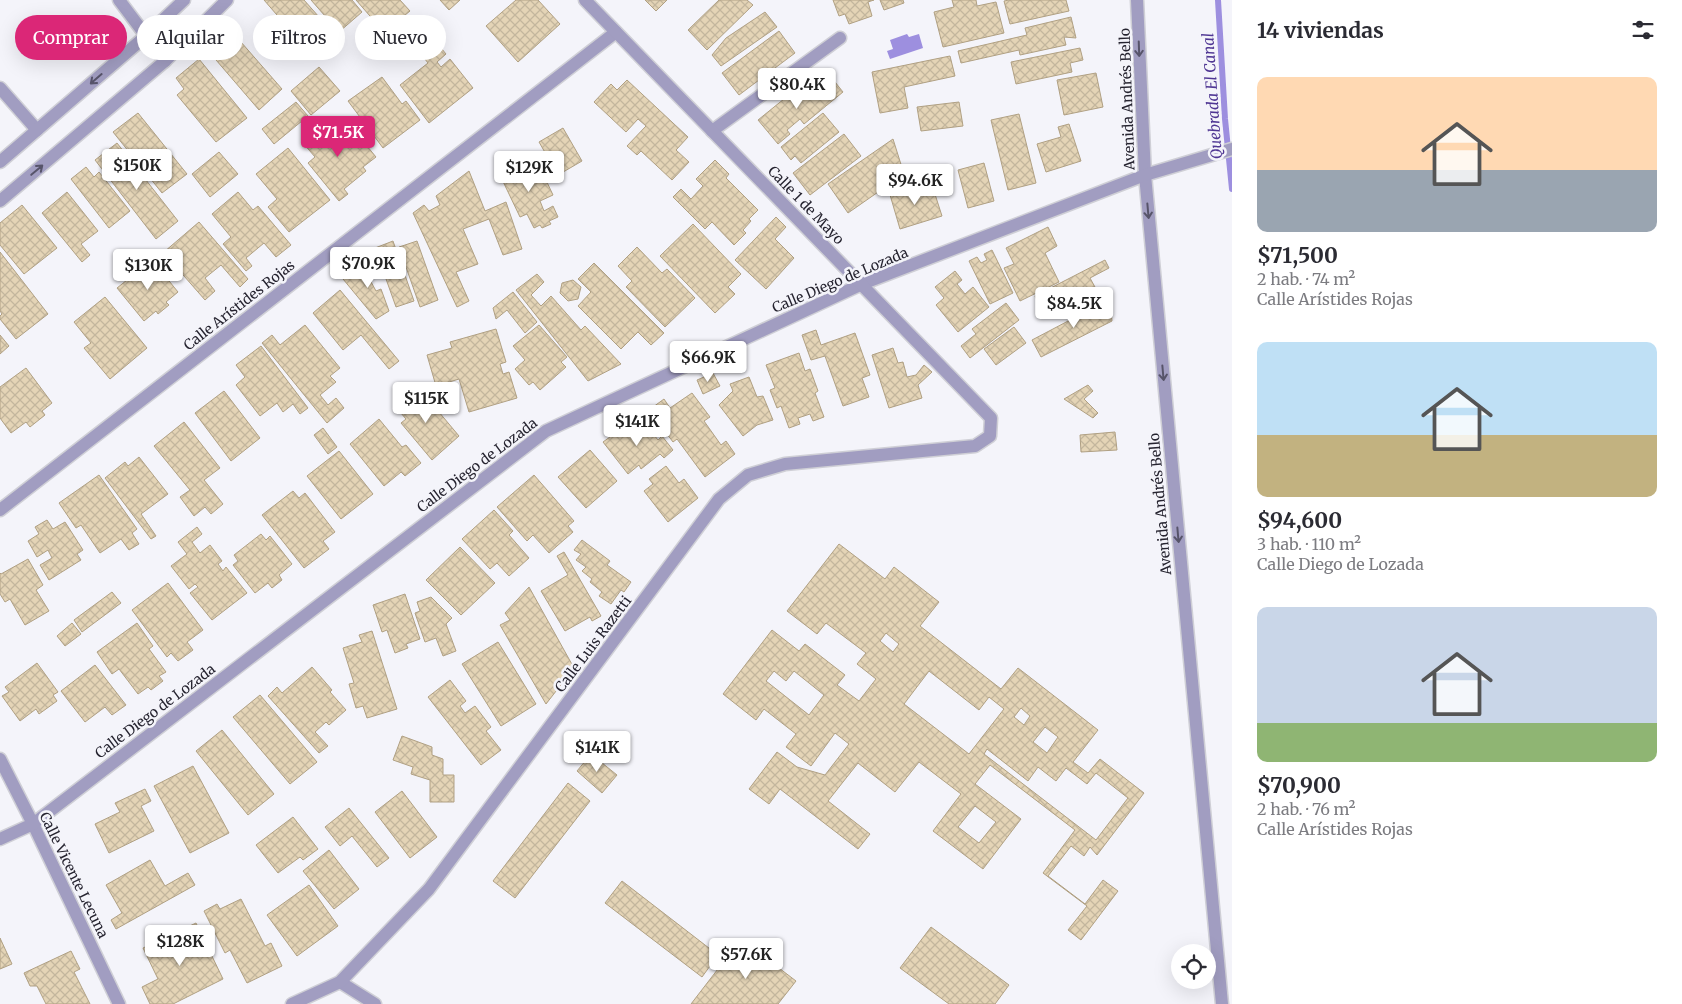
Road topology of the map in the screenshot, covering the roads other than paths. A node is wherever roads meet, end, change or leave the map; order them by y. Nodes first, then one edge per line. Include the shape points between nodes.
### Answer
1 (119, 0) edge
2 (184, 0) edge
3 (227, 0) edge
4 (585, 0) edge
5 (1138, 0) edge
6 (168, 15) edge
7 (137, 22) edge
8 (616, 32) junction
9 (840, 38) dead end
10 (137, 44) edge
11 (165, 61) joint
12 (0, 88) edge
13 (37, 130) junction
14 (712, 131) junction
15 (1228, 151) edge
16 (0, 162) edge
17 (1145, 175) junction
18 (0, 201) edge
19 (862, 284) junction
20 (990, 436) joint
21 (0, 510) edge
22 (0, 759) edge
23 (33, 824) junction
24 (0, 839) edge
25 (340, 982) junction
26 (119, 1004) edge
27 (292, 1004) edge
28 (375, 1004) edge
29 (1222, 1004) edge

1 - 7 street
2 - 6 street
3 - 11 street
4 - 8 street, Calle 1 de Mayo
5 -> 17 street, Avenida Andrés Bello
8 - 14 street, Calle 1 de Mayo
8 - 21 street, Calle Arístides Rojas
9 - 14 street
10 -> 13 street
18 -> 11 street
12 - 13 street
13 - 16 street
14 - 19 street, Calle 1 de Mayo
15 - 17 street, Calle Diego de Lozada
17 - 19 street, Calle Diego de Lozada
17 -> 29 street, Avenida Andrés Bello
19 - 20 street, Calle 1 de Mayo via 991,418
19 - 23 street, Calle Diego de Lozada via 546,431
20 - 25 street, Calle Luis Razetti via 975,446 785,464 748,475 719,499 429,889
22 - 23 street, Calle Vicente Lecuna
23 - 24 street, Calle Diego de Lozada
23 - 26 street, Calle Vicente Lecuna
25 - 27 street, Calle Luis Razetti
25 - 28 street

